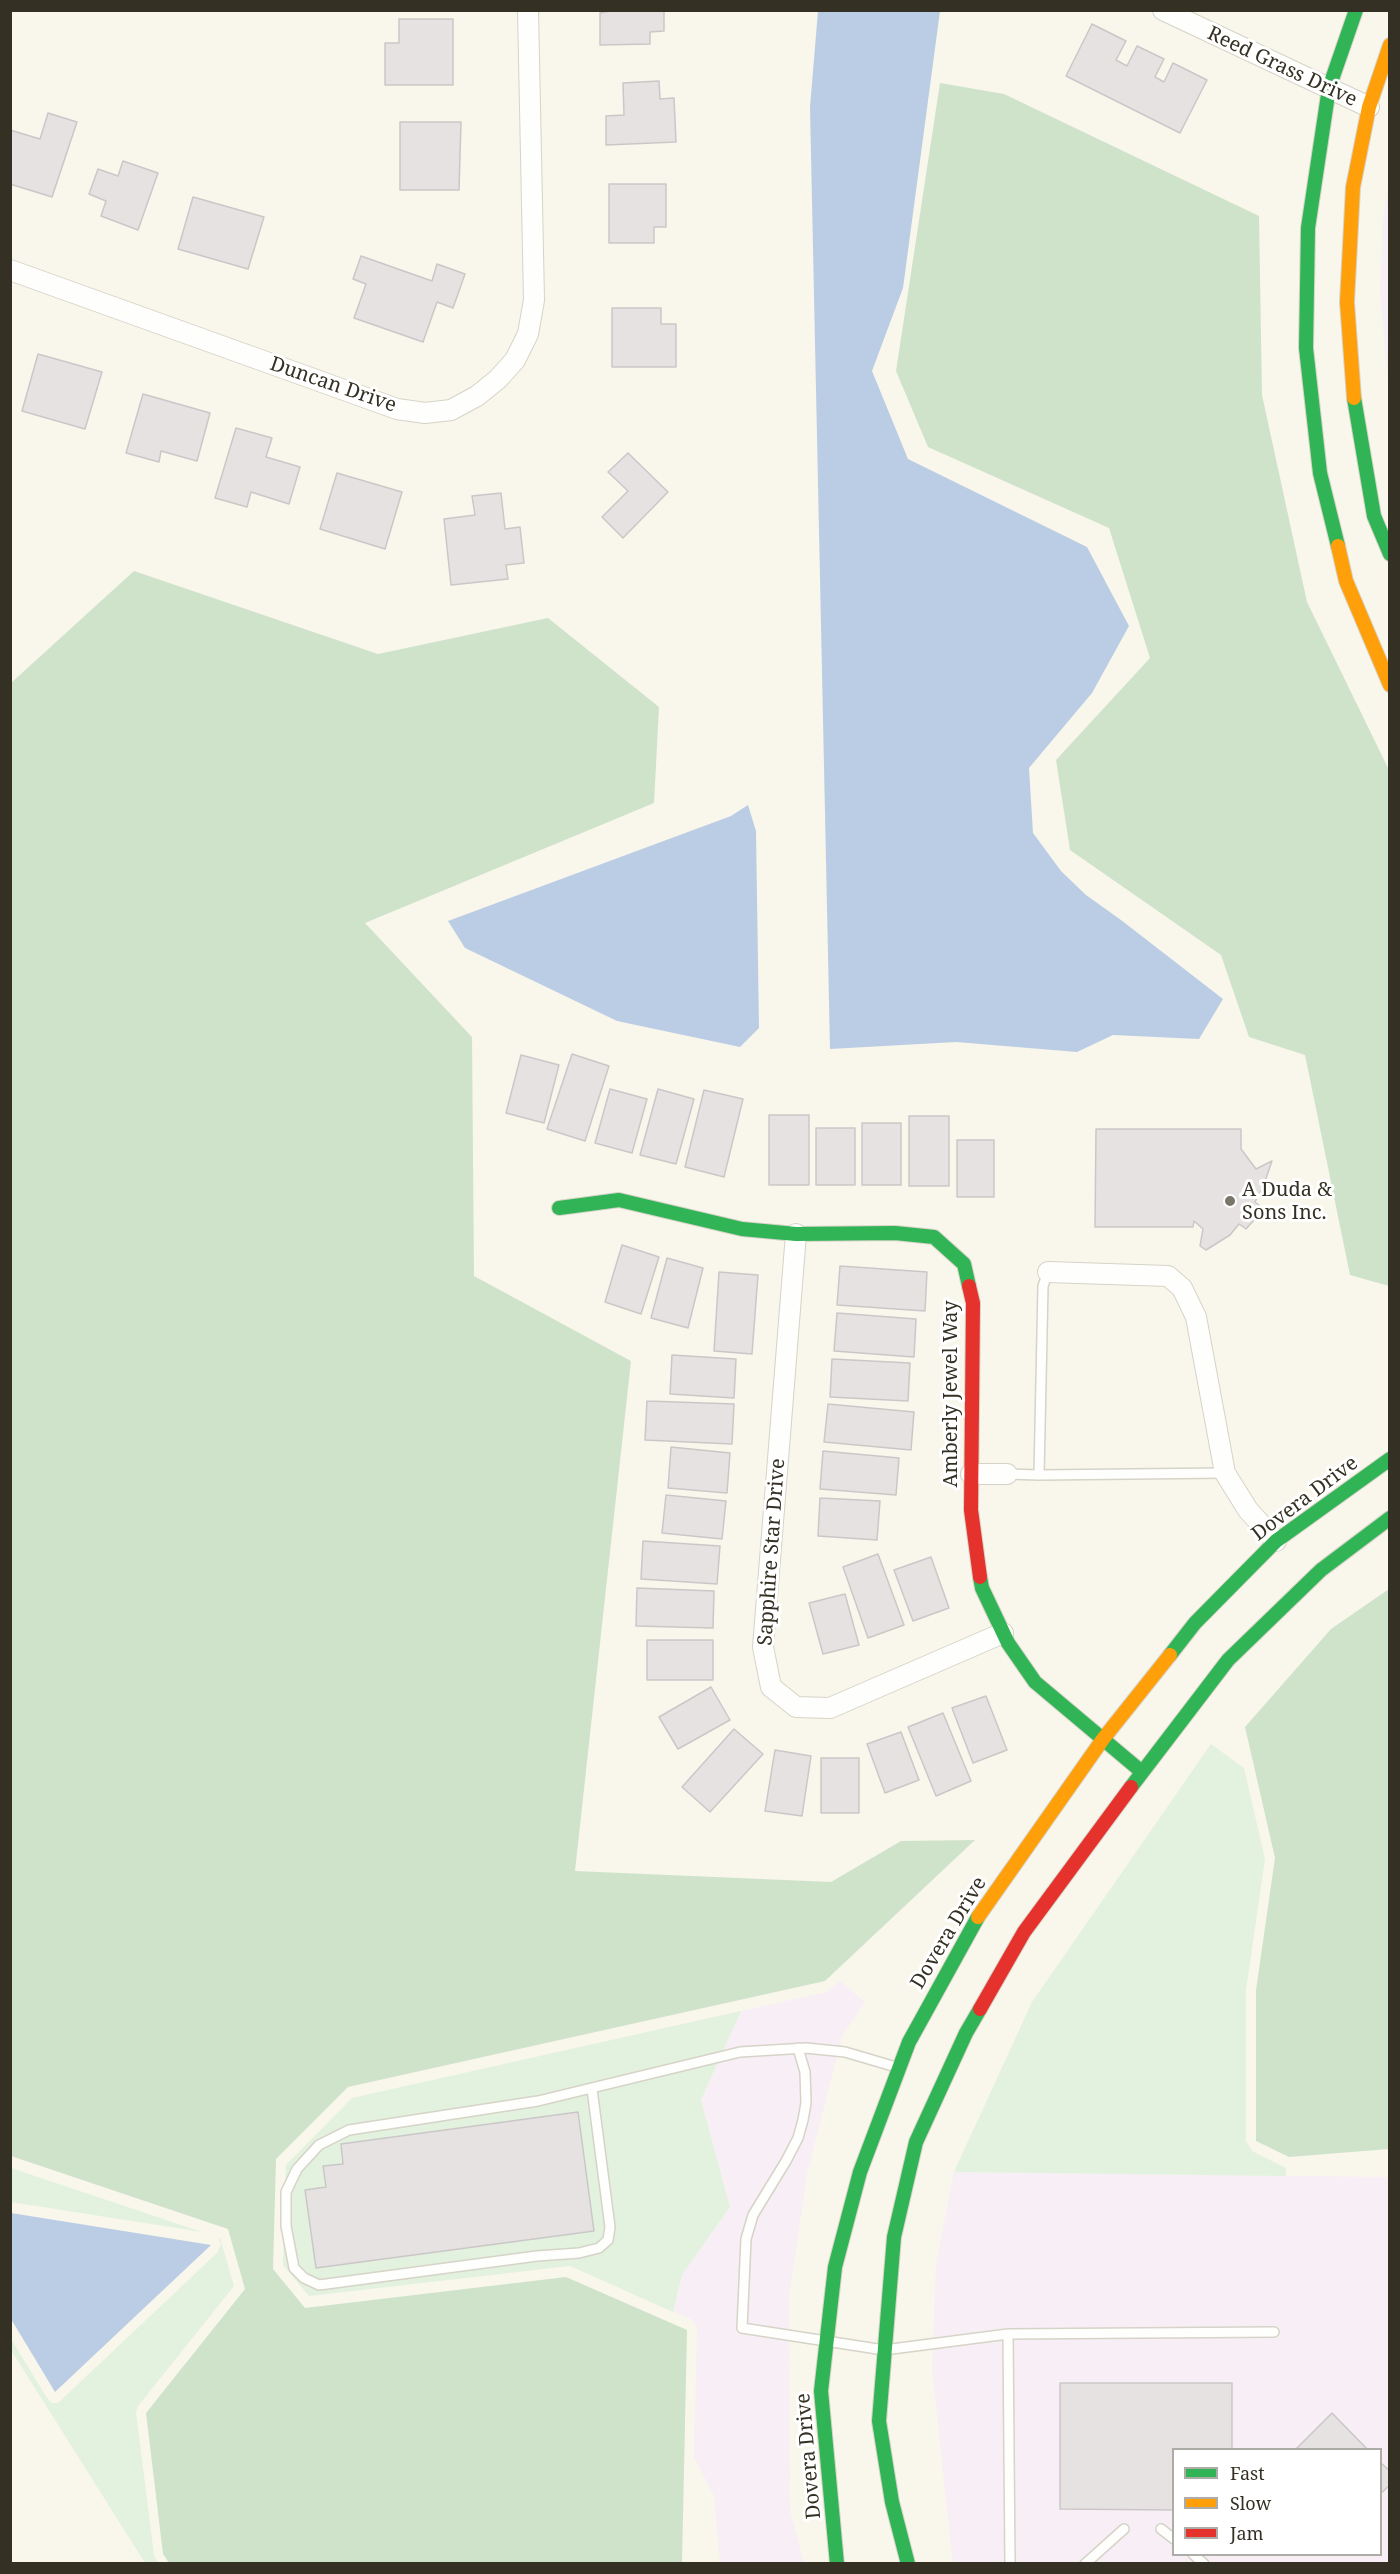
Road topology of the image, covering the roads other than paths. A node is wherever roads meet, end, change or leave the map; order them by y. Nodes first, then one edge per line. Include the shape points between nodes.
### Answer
1 (528, 10) edge
2 (1163, 10) edge
3 (1356, 10) edge
4 (1389, 45) edge
5 (1329, 88) junction
6 (1369, 107) junction
7 (10, 270) edge
8 (1389, 554) edge
9 (1388, 681) edge
10 (559, 1208) dead end
11 (796, 1234) junction
12 (1048, 1272) joint
13 (1389, 1459) edge
14 (1225, 1473) junction
15 (971, 1474) junction
16 (1007, 1474) joint
17 (1039, 1475) junction
18 (1389, 1518) edge
19 (1276, 1541) junction
20 (1003, 1633) junction
21 (1103, 1739) junction
22 (1142, 1772) junction
23 (798, 2048) junction
24 (899, 2067) junction
25 (592, 2089) junction
26 (1274, 2332) dead end
27 (1008, 2334) junction
28 (827, 2340) junction
29 (884, 2350) junction
30 (1124, 2529) dead end
31 (1161, 2529) dead end
32 (1172, 2538) edge
33 (837, 2564) edge
34 (908, 2564) edge
35 (1010, 2564) edge
36 (1085, 2564) edge

1 - 7 street, Duncan Drive via 534,300 528,334 515,360 498,379 451,410 425,413 397,409
2 - 5 street, Reed Grass Drive
3 - 5 street
4 - 6 street
5 - 6 street, Reed Grass Drive
5 - 9 street via 1308,228 1306,348 1322,484 1346,581
6 - 8 street via 1353,187 1347,302 1353,395 1374,516
10 - 11 street, Amberly Jewel Way via 619,1200 742,1229
11 - 15 street, Amberly Jewel Way via 895,1233 934,1237 964,1264 974,1303
11 - 20 street, Sapphire Star Drive via 763,1647 771,1687 796,1707 830,1708
12 - 14 street via 1168,1276 1182,1288 1196,1317
12 - 17 lane via 1043,1286
13 - 19 street, Dovera Drive
14 - 17 lane
14 - 19 street via 1248,1510
15 - 16 street
15 - 20 street, Amberly Jewel Way via 971,1510 982,1588
16 - 17 lane
18 - 22 street via 1321,1570 1228,1660
19 - 21 street, Dovera Drive via 1195,1623
20 - 21 street, Amberly Jewel Way via 1035,1682
21 - 22 street, Amberly Jewel Way
21 - 24 street, Dovera Drive via 984,1907
22 - 29 street via 1024,1932 966,2033 916,2142 894,2236
23 - 24 lane via 845,2052
23 - 25 lane via 740,2052
23 - 28 lane via 805,2072 803,2120 786,2161 753,2215 746,2239 742,2328
24 - 28 street, Dovera Drive via 860,2172 835,2267
25 - 25 lane via 349,2130 318,2145 297,2169 286,2192 286,2226 294,2268 304,2278 319,2284 598,2248 609,2240 610,2227
26 - 27 lane
27 - 29 lane
27 - 35 lane
28 - 29 lane
28 - 33 street, Dovera Drive via 821,2391
29 - 34 street via 879,2421 892,2502
30 - 36 lane
31 - 32 lane

